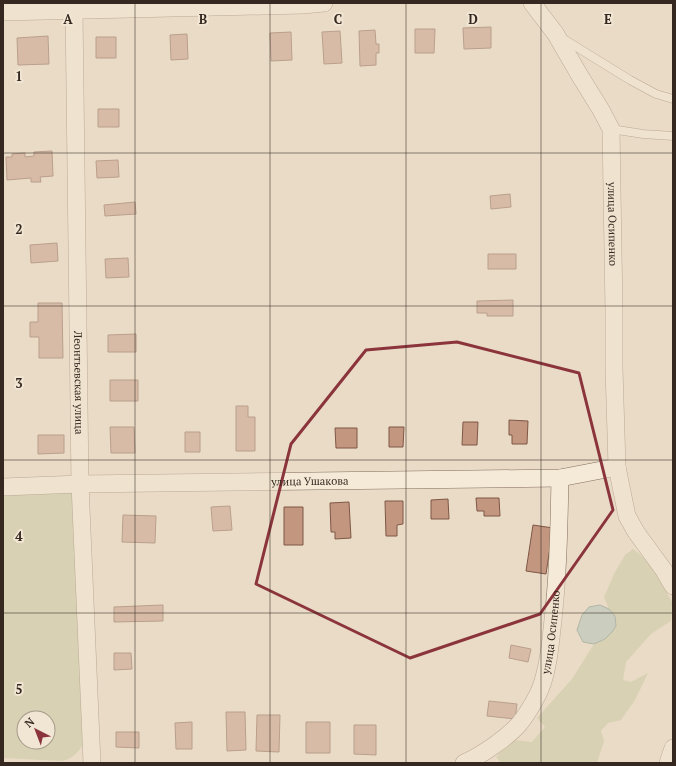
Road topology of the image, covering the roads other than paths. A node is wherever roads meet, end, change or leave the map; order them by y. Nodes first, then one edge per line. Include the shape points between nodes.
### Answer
1 (324, 3) edge
2 (532, 3) edge
3 (73, 6) edge
4 (3, 12) edge
5 (555, 33) junction
6 (673, 99) edge
7 (611, 129) junction
8 (673, 136) edge
9 (617, 467) junction
10 (560, 478) junction
11 (80, 484) junction
12 (3, 487) edge
13 (673, 586) edge
14 (469, 761) edge
15 (92, 763) edge

1 - 3 street
2 - 5 street, улица Осипенко
3 - 4 street
3 - 11 street, Леонтьевская улица
5 - 6 lane via 630,80 656,94
5 - 7 street, улица Осипенко
7 - 8 lane
7 - 9 street, улица Осипенко
9 - 10 street, улица Ушакова
9 - 13 street, улица Осипенко via 627,516
10 - 11 street, улица Ушакова
10 - 14 street, улица Осипенко via 556,595 550,647 539,693 519,723 499,742
11 - 12 street, улица Ушакова
11 - 15 street, Леонтьевская улица

